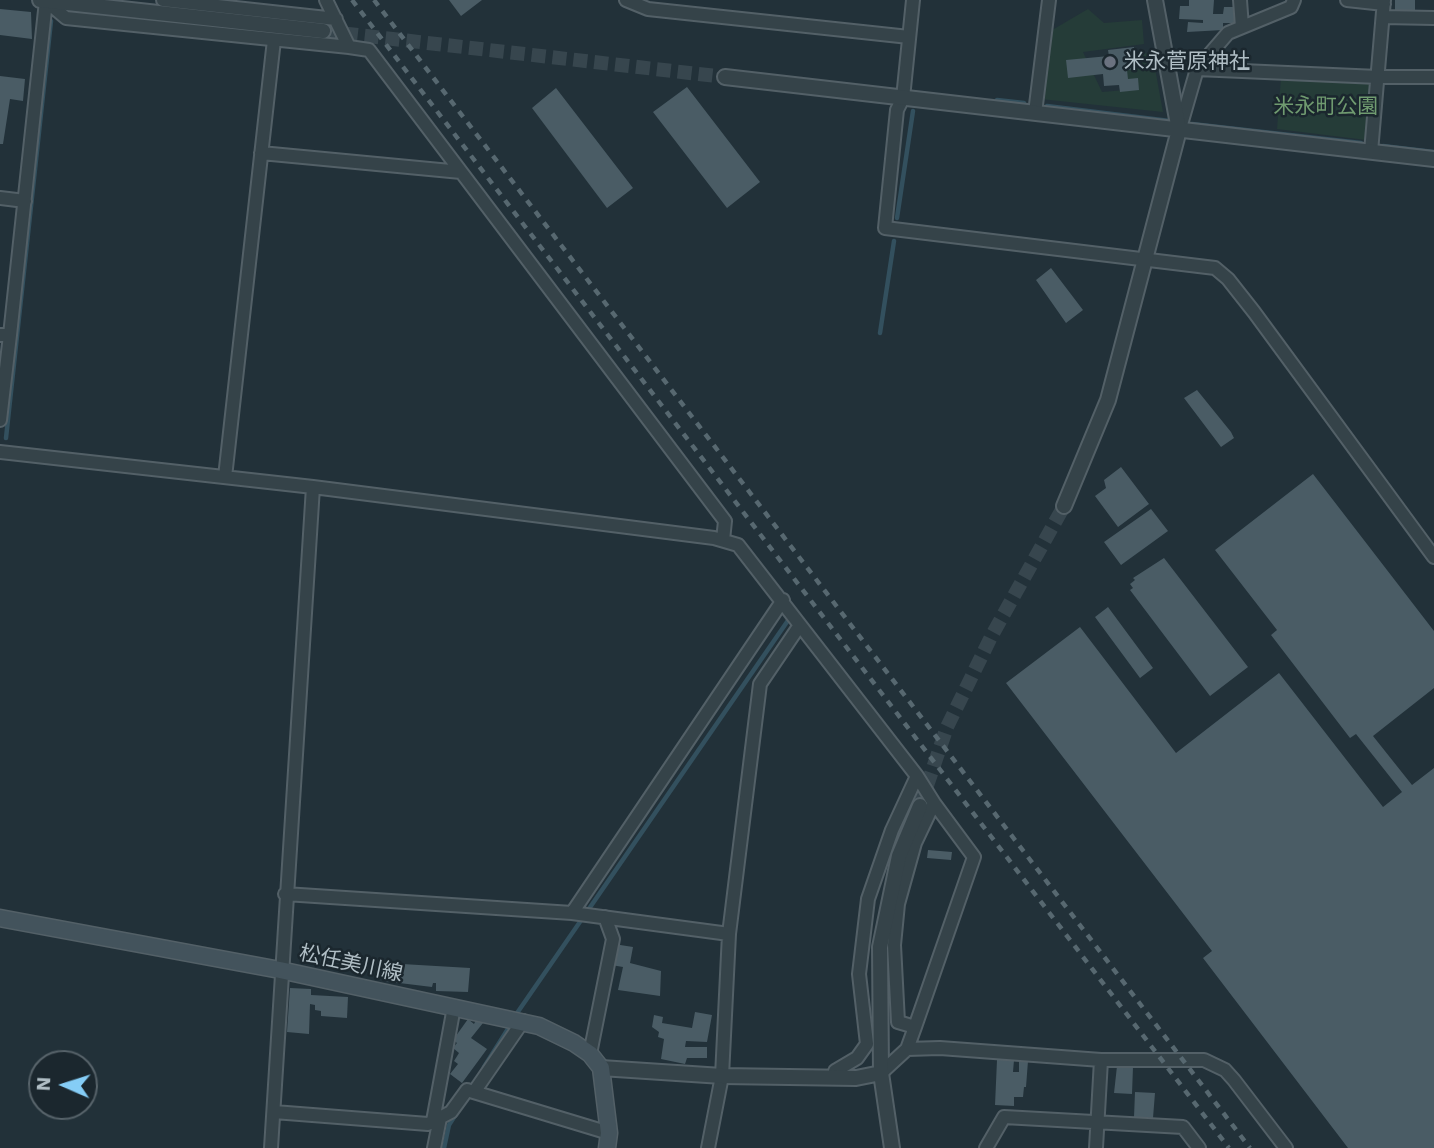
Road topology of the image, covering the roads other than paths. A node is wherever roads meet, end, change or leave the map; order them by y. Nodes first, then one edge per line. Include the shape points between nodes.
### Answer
1 (40, 0) edge
2 (163, 0) edge
3 (326, 0) edge
4 (626, 0) edge
5 (913, 0) edge
6 (1049, 0) edge
7 (1155, 0) edge
8 (1240, 0) edge
9 (1294, 0) edge
10 (1347, 0) edge
11 (46, 1) edge
12 (64, 1) edge
13 (243, 4) edge
14 (1384, 7) edge
15 (1434, 18) edge
16 (336, 19) junction
17 (1242, 27) junction
18 (323, 31) tunnel mouth
19 (909, 37) junction
20 (274, 40) junction
21 (349, 47) junction
22 (1197, 69) junction
23 (724, 77) tunnel mouth
24 (1378, 77) junction
25 (1434, 77) edge
26 (903, 97) junction
27 (1035, 113) junction
28 (1179, 130) junction
29 (1371, 152) junction
30 (261, 153) junction
31 (1434, 159) edge
32 (461, 172) junction
33 (0, 198) edge
34 (25, 201) junction
35 (1147, 259) junction
36 (5, 335) edge
37 (0, 420) edge
38 (0, 452) edge
39 (225, 477) junction
40 (313, 487) junction
41 (1064, 506) tunnel mouth
42 (723, 540) junction
43 (1434, 557) edge
44 (783, 600) junction
45 (800, 625) junction
46 (916, 776) junction
47 (927, 804) junction
48 (285, 894) junction
49 (572, 913) junction
50 (605, 917) junction
51 (0, 918) edge
52 (729, 934) junction
53 (280, 970) junction
54 (454, 1007) junction
55 (516, 1019) junction
56 (915, 1027) junction
57 (907, 1049) junction
58 (590, 1054) junction
59 (1101, 1060) junction
60 (601, 1068) junction
61 (881, 1073) junction
62 (722, 1076) junction
63 (834, 1077) junction
64 (474, 1092) junction
65 (274, 1112) junction
66 (436, 1120) junction
67 (1098, 1122) junction
68 (608, 1140) edge
69 (271, 1148) edge
70 (434, 1148) edge
71 (708, 1148) edge
72 (892, 1148) edge
73 (986, 1148) edge
74 (1096, 1148) edge
75 (1199, 1148) edge
76 (1286, 1148) edge

1 - 11 street
2 - 13 street
3 - 16 street
4 - 19 street via 648,9
5 - 19 street
6 - 27 street
7 - 28 street
8 - 17 street
9 - 17 street via 1291,6
10 - 14 street
11 - 12 street
11 - 20 street via 66,18
11 - 34 street
12 - 18 street
13 - 16 street
14 - 15 street
14 - 24 street
16 - 21 street
17 - 22 street via 1228,33
19 - 26 street
20 - 21 street
20 - 30 street
21 - 32 street via 369,50
22 - 24 street
22 - 28 street
23 - 26 street
24 - 25 street
24 - 29 street
26 - 27 street
26 - 35 street via 897,110 885,228
27 - 28 street
28 - 29 street
28 - 35 street
29 - 31 street
30 - 32 street
30 - 39 street
32 - 42 street via 725,521
33 - 34 street
34 - 36 street
35 - 41 street via 1108,400
35 - 43 street via 1215,268 1228,279
36 - 37 street
38 - 39 street
39 - 40 street
40 - 42 street
40 - 48 street
42 - 44 street via 738,545
44 - 45 street
44 - 49 street
45 - 46 street
45 - 52 street via 760,684
46 - 47 street
46 - 63 street via 868,899 859,974 867,1044 857,1058 835,1071
47 - 56 street via 898,904 894,945 898,1022
47 - 56 street via 974,857
47 - 61 street via 899,856 880,947
48 - 49 street
48 - 53 street
49 - 50 street
50 - 52 street
50 - 58 street via 613,939
51 - 53 main road, 松任美川線
52 - 62 street
53 - 54 main road, 松任美川線
53 - 65 street
54 - 55 main road, 松任美川線
54 - 66 street
55 - 58 main road, 松任美川線
55 - 64 street
56 - 57 street
57 - 59 street
57 - 61 street
58 - 60 main road, 松任美川線
59 - 67 street
59 - 76 street via 1204,1060 1216,1065 1234,1080
60 - 62 street
60 - 68 main road
61 - 63 street
61 - 72 street
62 - 63 street
62 - 71 street
64 - 66 street via 467,1090 451,1112
64 - 68 street
65 - 66 street via 428,1124
65 - 69 street
66 - 70 street
67 - 73 street via 1004,1117
67 - 74 street
67 - 75 street via 1183,1127

